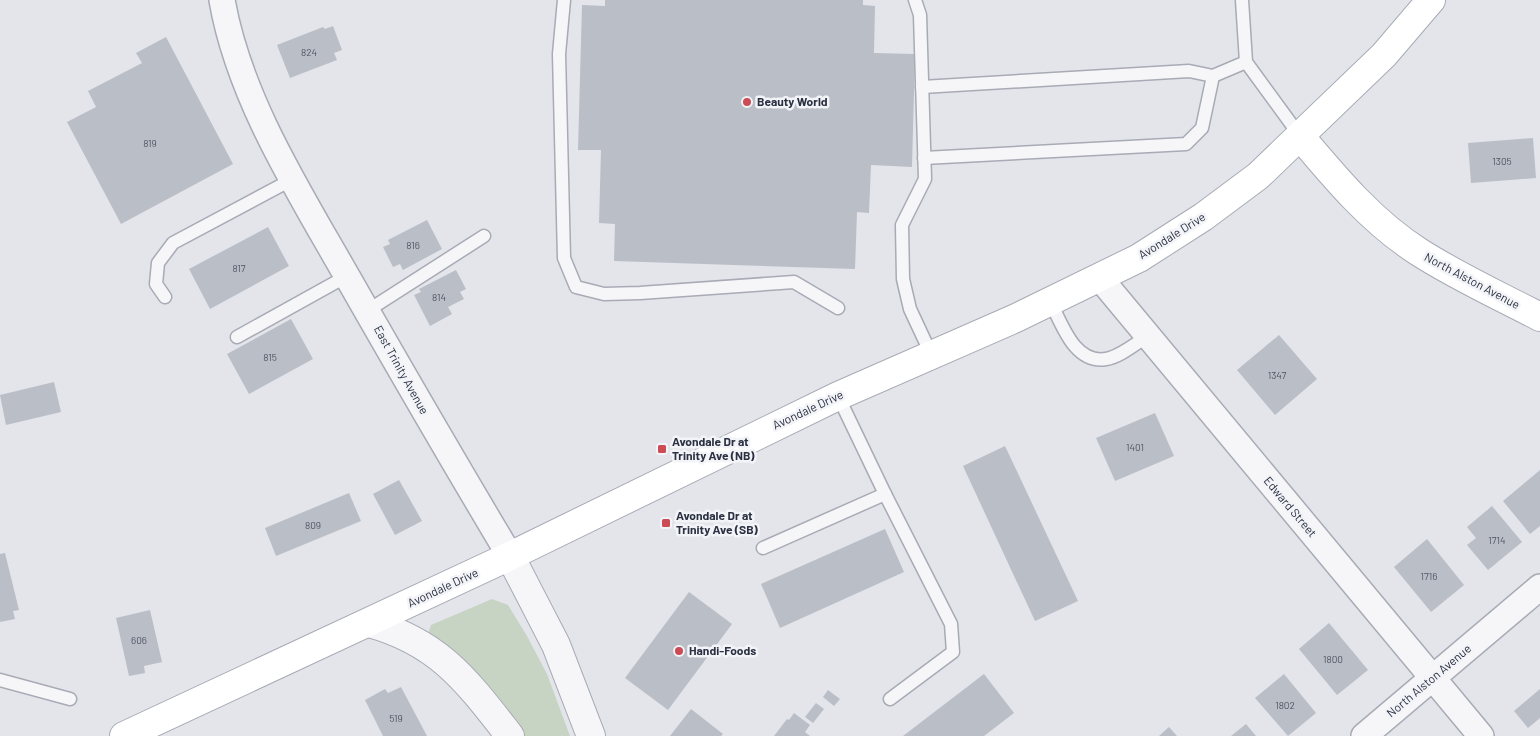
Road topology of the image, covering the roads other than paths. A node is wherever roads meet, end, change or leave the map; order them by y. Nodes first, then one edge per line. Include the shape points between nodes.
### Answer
1 (222, 0) edge
2 (564, 0) edge
3 (915, 0) edge
4 (1242, 0) edge
5 (1431, 0) edge
6 (1246, 62) junction
7 (1213, 76) junction
8 (922, 87) junction
9 (1300, 136) junction
10 (924, 158) junction
11 (293, 179) junction
12 (484, 236) dead end
13 (347, 276) junction
14 (1099, 277) junction
15 (165, 297) dead end
16 (1050, 302) junction
17 (838, 308) dead end
18 (367, 311) junction
19 (1540, 317) edge
20 (1148, 336) junction
21 (237, 337) dead end
22 (931, 354) junction
23 (838, 396) junction
24 (884, 494) junction
25 (763, 548) dead end
26 (510, 556) junction
27 (1540, 587) edge
28 (369, 623) junction
29 (1433, 679) junction
30 (0, 680) edge
31 (70, 699) dead end
32 (890, 699) dead end
33 (124, 736) edge
34 (510, 736) edge
35 (591, 736) edge
36 (1364, 736) edge
37 (1481, 736) edge

1 - 11 street, East Trinity Avenue via 240,71
2 - 17 lane via 560,54 564,258 576,287 604,294 794,282
3 - 8 lane via 920,15
4 - 6 lane
5 - 9 main road, Avondale Drive via 1384,55
6 - 7 lane
6 - 9 lane
7 - 8 lane via 1189,71
7 - 10 lane via 1202,128 1186,144
8 - 10 lane
9 - 14 main road, Avondale Drive via 1258,176 1209,213 1139,258
9 - 19 main road, North Alston Avenue via 1369,212 1418,252
10 - 22 lane via 925,179 902,225 903,279 910,309
11 - 13 street, East Trinity Avenue
11 - 15 lane via 173,244 158,263 156,284
12 - 18 lane
13 - 18 street, East Trinity Avenue
13 - 21 lane
14 - 16 main road, Avondale Drive
14 - 20 street, Edward Street
16 - 20 lane via 1074,347 1092,358 1107,359
16 - 22 main road, Avondale Drive
18 - 26 street, East Trinity Avenue
20 - 29 street, Edward Street
22 - 23 main road, Avondale Drive
23 - 24 lane
23 - 26 main road, Avondale Drive
24 - 25 lane
24 - 32 lane via 951,624 953,652
26 - 28 main road, Avondale Drive
26 - 35 street, East Trinity Avenue via 556,645
27 - 29 street, North Alston Avenue
28 - 33 main road, Avondale Drive
28 - 34 street via 390,628 428,648 463,677
29 - 36 street, North Alston Avenue
29 - 37 street, Edward Street
30 - 31 lane

